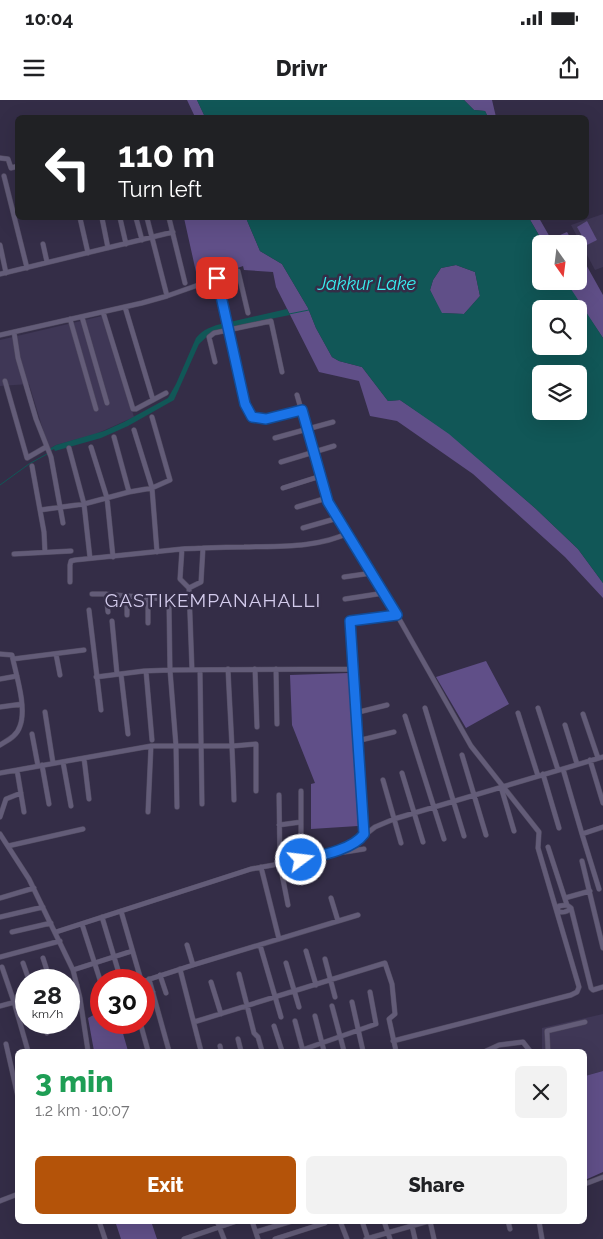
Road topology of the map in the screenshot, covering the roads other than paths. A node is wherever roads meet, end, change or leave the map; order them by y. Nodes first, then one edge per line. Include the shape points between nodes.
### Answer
1 (0, 158) edge
2 (15, 167) edge
3 (4, 176) dead end
4 (80, 220) edge
5 (102, 220) edge
6 (120, 220) edge
7 (137, 220) edge
8 (148, 220) edge
9 (170, 220) edge
10 (173, 232) junction
11 (152, 237) junction
12 (142, 240) junction
13 (43, 244) dead end
14 (126, 244) junction
15 (0, 245) edge
16 (108, 248) junction
17 (88, 253) junction
18 (47, 262) junction
19 (27, 268) junction
20 (6, 273) junction
21 (0, 274) edge
22 (217, 278) junction
23 (185, 283) dead end
24 (166, 296) junction
25 (125, 307) junction
26 (104, 312) junction
27 (248, 313) dead end
28 (82, 316) junction
29 (70, 320) junction
30 (229, 330) junction
31 (14, 332) junction
32 (0, 336) edge
33 (215, 362) dead end
34 (282, 372) dead end
35 (5, 381) dead end
36 (166, 393) dead end
37 (297, 395) dead end
38 (153, 400) junction
39 (107, 403) dead end
40 (96, 409) dead end
41 (302, 410) junction
42 (152, 417) dead end
43 (333, 422) dead end
44 (307, 429) junction
45 (134, 430) dead end
46 (114, 437) dead end
47 (275, 438) dead end
48 (334, 446) dead end
49 (46, 447) junction
50 (91, 447) dead end
51 (69, 448) dead end
52 (314, 452) junction
53 (281, 462) dead end
54 (32, 466) dead end
55 (321, 476) junction
56 (152, 488) junction
57 (283, 488) dead end
58 (129, 492) junction
59 (107, 498) junction
60 (327, 498) junction
61 (84, 504) junction
62 (297, 506) dead end
63 (60, 507) junction
64 (40, 510) junction
65 (338, 518) junction
66 (63, 523) dead end
67 (303, 528) dead end
68 (348, 534) junction
69 (203, 548) junction
70 (182, 549) junction
71 (71, 551) dead end
72 (45, 552) junction
73 (157, 552) junction
74 (14, 554) dead end
75 (113, 557) junction
76 (90, 558) junction
77 (372, 573) junction
78 (344, 576) dead end
79 (70, 582) dead end
80 (189, 588) junction
81 (384, 593) junction
82 (92, 594) dead end
83 (106, 594) junction
84 (127, 596) junction
85 (148, 597) junction
86 (345, 599) dead end
87 (89, 610) dead end
88 (108, 612) dead end
89 (128, 615) dead end
90 (397, 615) junction
91 (112, 620) dead end
92 (148, 623) dead end
93 (84, 650) dead end
94 (0, 654) edge
95 (56, 654) junction
96 (13, 659) junction
97 (228, 669) junction
98 (255, 669) junction
99 (276, 669) junction
100 (352, 669) junction
101 (170, 670) junction
102 (192, 670) junction
103 (146, 671) junction
104 (200, 671) junction
105 (60, 674) dead end
106 (119, 674) junction
107 (17, 676) junction
108 (96, 677) junction
109 (0, 679) edge
110 (22, 704) junction
111 (388, 705) dead end
112 (0, 707) edge
113 (425, 708) dead end
114 (538, 708) dead end
115 (101, 710) dead end
116 (45, 712) dead end
117 (355, 713) junction
118 (518, 713) dead end
119 (583, 714) dead end
120 (405, 716) dead end
121 (278, 724) dead end
122 (565, 725) dead end
123 (257, 728) dead end
124 (394, 732) dead end
125 (32, 734) dead end
126 (128, 734) dead end
127 (152, 740) dead end
128 (357, 741) junction
129 (0, 744) edge
130 (202, 745) junction
131 (151, 746) junction
132 (176, 746) junction
133 (233, 746) junction
134 (462, 755) dead end
135 (600, 757) edge
136 (84, 758) junction
137 (590, 760) junction
138 (63, 762) junction
139 (53, 764) junction
140 (577, 764) junction
141 (40, 766) junction
142 (560, 769) junction
143 (17, 770) junction
144 (0, 773) edge
145 (402, 773) dead end
146 (540, 775) junction
147 (382, 780) dead end
148 (502, 787) junction
149 (256, 791) dead end
150 (301, 791) dead end
151 (21, 793) junction
152 (279, 795) dead end
153 (474, 795) junction
154 (89, 799) dead end
155 (234, 800) dead end
156 (453, 801) junction
157 (603, 802) edge
158 (49, 804) dead end
159 (202, 804) dead end
160 (71, 806) dead end
161 (177, 807) dead end
162 (434, 807) junction
163 (24, 812) dead end
164 (148, 812) dead end
165 (414, 813) junction
166 (0, 816) edge
167 (394, 819) junction
168 (301, 822) junction
169 (280, 825) junction
170 (603, 827) edge
171 (559, 828) dead end
172 (83, 829) dead end
173 (514, 831) dead end
174 (0, 834) edge
175 (364, 834) junction
176 (582, 834) junction
177 (486, 835) dead end
178 (464, 836) dead end
179 (444, 839) dead end
180 (423, 842) dead end
181 (401, 843) dead end
182 (8, 846) junction
183 (548, 847) dead end
184 (364, 849) dead end
185 (338, 851) junction
186 (301, 860) junction
187 (582, 861) dead end
188 (280, 864) junction
189 (261, 867) junction
190 (34, 888) junction
191 (599, 889) dead end
192 (590, 891) junction
193 (0, 898) edge
194 (331, 898) dead end
195 (565, 898) junction
196 (288, 905) dead end
197 (569, 906) junction
198 (43, 907) junction
199 (121, 912) junction
200 (556, 912) junction
201 (358, 915) dead end
202 (0, 917) edge
203 (102, 917) junction
204 (338, 921) junction
205 (51, 923) junction
206 (82, 924) junction
207 (12, 932) dead end
208 (56, 932) junction
209 (279, 939) junction
210 (60, 941) junction
211 (187, 945) dead end
212 (260, 945) junction
213 (603, 948) edge
214 (306, 951) dead end
215 (132, 952) junction
216 (115, 956) junction
217 (0, 957) edge
218 (42, 958) dead end
219 (325, 960) dead end
220 (23, 963) dead end
221 (95, 963) junction
222 (286, 963) dead end
223 (194, 965) junction
224 (2, 967) dead end
225 (25, 969) edge
226 (46, 969) edge
227 (73, 969) edge
228 (76, 969) edge
229 (97, 969) edge
230 (118, 969) edge
231 (140, 969) edge
232 (180, 969) junction
233 (239, 974) dead end
234 (160, 975) junction
235 (155, 977) edge
236 (330, 981) junction
237 (211, 982) dead end
238 (316, 985) junction
239 (603, 988) edge
240 (294, 992) junction
241 (370, 992) dead end
242 (166, 993) dead end
243 (276, 997) junction
244 (335, 997) dead end
245 (155, 999) edge
246 (14, 1002) junction
247 (352, 1002) dead end
248 (80, 1003) edge
249 (0, 1006) edge
250 (247, 1006) junction
251 (332, 1006) dead end
252 (299, 1008) dead end
253 (221, 1014) junction
254 (315, 1016) dead end
255 (281, 1017) dead end
256 (295, 1021) dead end
257 (194, 1022) junction
258 (585, 1022) dead end
259 (274, 1026) dead end
260 (358, 1030) junction
261 (143, 1034) edge
262 (339, 1037) junction
263 (238, 1038) dead end
264 (393, 1041) junction
265 (322, 1043) junction
266 (6, 1044) dead end
267 (27, 1049) edge
268 (88, 1049) edge
269 (147, 1049) edge
270 (168, 1049) edge
271 (201, 1049) edge
272 (241, 1049) edge
273 (261, 1049) edge
274 (281, 1049) edge
275 (302, 1049) edge
276 (307, 1049) edge
277 (324, 1049) edge
278 (343, 1049) edge
279 (363, 1049) edge
280 (394, 1049) edge
281 (490, 1049) edge
282 (528, 1049) edge
283 (548, 1049) edge
284 (15, 1085) edge
285 (603, 1177) edge
286 (587, 1183) edge
287 (15, 1195) edge
288 (0, 1201) edge
289 (100, 1224) edge
290 (219, 1224) edge
291 (228, 1224) edge
292 (253, 1224) edge
293 (282, 1224) edge
294 (321, 1224) edge
295 (341, 1224) edge
296 (363, 1224) edge
297 (385, 1224) edge
298 (408, 1224) edge
299 (420, 1224) edge
300 (431, 1224) edge
301 (509, 1224) edge
302 (539, 1224) edge
303 (220, 1227) junction
304 (410, 1227) junction
305 (510, 1229) dead end
306 (256, 1232) junction
307 (388, 1233) junction
308 (105, 1239) edge
309 (184, 1239) edge
310 (224, 1239) edge
311 (258, 1239) edge
312 (276, 1239) edge
313 (347, 1239) edge
314 (368, 1239) edge
315 (390, 1239) edge
316 (415, 1239) edge
317 (434, 1239) edge
318 (541, 1239) edge

1 - 2 street via 8,159 11,168
3 - 19 street
4 - 17 street
5 - 16 street
6 - 14 street
7 - 12 street
8 - 11 street
9 - 10 street
10 - 11 street
10 - 23 street
11 - 12 street
11 - 24 street
12 - 14 street
13 - 18 street
14 - 16 street
15 - 20 street
16 - 17 street
17 - 18 street
18 - 19 street
19 - 20 street
20 - 21 street
22 - 24 street
22 - 27 street via 238,271
22 - 30 street
24 - 25 street
25 - 26 street
25 - 38 street
26 - 28 street
26 - 38 street via 133,409
28 - 29 street
28 - 39 street
29 - 31 street
29 - 40 street
30 - 33 street via 209,337
30 - 34 street via 271,320
30 - 41 street via 245,404 252,417 266,419
31 - 32 street
31 - 49 street via 18,358
35 - 49 street via 27,458
36 - 38 street
37 - 41 street
41 - 44 street
42 - 56 street via 170,480
43 - 44 street
44 - 47 street
44 - 52 street
45 - 56 street
46 - 58 street
48 - 52 street
49 - 63 street
50 - 59 street
51 - 61 street
52 - 53 street
52 - 55 street
54 - 64 street
55 - 57 street
55 - 60 street
56 - 58 street
56 - 73 street
58 - 59 street
59 - 61 street
59 - 75 street
60 - 62 street
60 - 65 street
61 - 63 street
61 - 76 street
63 - 64 street
63 - 66 street
64 - 72 street
65 - 67 street
65 - 68 street
68 - 69 street via 338,539 291,546
68 - 77 street
69 - 70 street
69 - 80 street via 201,582
70 - 73 street
70 - 80 street via 180,579
71 - 72 street
72 - 74 street
73 - 75 street
75 - 76 street
76 - 79 street via 71,561
77 - 78 street
77 - 81 street
80 - 102 street
81 - 86 street
81 - 90 street
82 - 83 street
83 - 84 street
83 - 88 street
84 - 85 street
84 - 89 street
85 - 92 street
85 - 101 street via 164,599 169,605
87 - 108 street
90 - 100 street via 350,621
90 - 148 street via 471,746
91 - 106 street
93 - 95 street
94 - 96 street via 12,655
95 - 96 street
95 - 105 street
96 - 107 street
97 - 98 street
97 - 104 street
97 - 133 street
98 - 99 street
98 - 123 street
99 - 100 street
99 - 121 street
100 - 117 street
101 - 102 street
101 - 103 street
101 - 132 street
102 - 104 street
103 - 106 street
103 - 127 street
104 - 130 street
106 - 108 street
106 - 126 street
107 - 109 street
107 - 110 street
108 - 115 street
110 - 112 street
110 - 129 street via 20,727 12,739
111 - 117 street
113 - 156 street
114 - 142 street
116 - 139 street
117 - 128 street
118 - 146 street
119 - 135 street
120 - 162 street
122 - 140 street
124 - 128 street
125 - 141 street
128 - 175 street
130 - 132 street
130 - 133 street
130 - 159 street
131 - 132 street
131 - 136 street
131 - 164 street
132 - 161 street
133 - 149 street via 256,744
133 - 155 street
134 - 153 street
135 - 137 street
136 - 138 street
136 - 154 street
137 - 140 street
137 - 157 street
138 - 139 street
138 - 160 street
139 - 141 street
140 - 142 street
141 - 143 street
141 - 158 street
142 - 146 street
142 - 176 street
143 - 144 street
143 - 151 street
145 - 165 street
146 - 148 street
146 - 171 street
147 - 167 street
148 - 153 street
148 - 173 street
148 - 200 street via 539,832 538,848
150 - 168 street
151 - 163 street
151 - 166 street via 6,799
152 - 169 street
153 - 156 street
153 - 177 street
156 - 162 street
156 - 178 street
162 - 165 street
162 - 179 street
165 - 167 street
165 - 180 street
167 - 175 street
167 - 181 street
168 - 169 street
168 - 186 street
169 - 188 street
170 - 176 street
172 - 182 street
174 - 182 street
175 - 185 street
176 - 191 street
182 - 190 street
183 - 195 street
184 - 185 street
185 - 186 street
186 - 188 street
187 - 192 street
188 - 189 street
188 - 196 street
189 - 199 street
189 - 209 street
190 - 193 street
190 - 198 street
192 - 195 street
192 - 213 street
194 - 204 street
195 - 197 street
197 - 200 street via 568,911
197 - 239 street via 591,988
198 - 202 street
198 - 205 street
199 - 203 street
199 - 215 street
200 - 264 street via 577,992
201 - 204 street
203 - 206 street
203 - 216 street
204 - 209 street
205 - 207 street
205 - 208 street
206 - 208 street
206 - 221 street
208 - 210 street
209 - 212 street
210 - 217 street
210 - 227 street
211 - 223 street
212 - 223 street
212 - 243 street
214 - 238 street
215 - 216 street
215 - 231 street
216 - 221 street
216 - 230 street
218 - 226 street
219 - 236 street
220 - 225 street
221 - 228 street
221 - 229 street
222 - 240 street
223 - 232 street
224 - 246 street
232 - 234 street
232 - 257 street
233 - 250 street
234 - 235 street
234 - 242 street
236 - 238 street
236 - 244 street
236 - 264 street via 385,962 392,984 395,1014 389,1019
237 - 253 street
238 - 240 street
240 - 243 street
240 - 252 street
241 - 260 street via 376,1024
243 - 250 street
243 - 255 street
245 - 270 street
246 - 249 street
246 - 267 street
247 - 260 street
248 - 268 street
250 - 253 street
250 - 273 street
251 - 262 street
253 - 257 street
254 - 265 street
256 - 275 street
257 - 271 street
258 - 283 street via 547,1031
259 - 274 street
260 - 262 street
260 - 279 street
261 - 269 street
262 - 265 street
262 - 278 street
263 - 272 street
264 - 280 street
265 - 276 street
265 - 277 street
266 - 284 street
281 - 282 street via 523,1042
285 - 286 street
287 - 288 street
289 - 308 street
290 - 303 street
291 - 303 street
292 - 306 street
293 - 306 street
294 - 312 street
295 - 313 street
296 - 314 street
297 - 307 street
298 - 304 street
299 - 304 street
300 - 317 street
301 - 305 street
302 - 318 street
303 - 309 street
303 - 310 street
304 - 307 street
304 - 316 street
306 - 311 street
307 - 314 street
307 - 315 street

